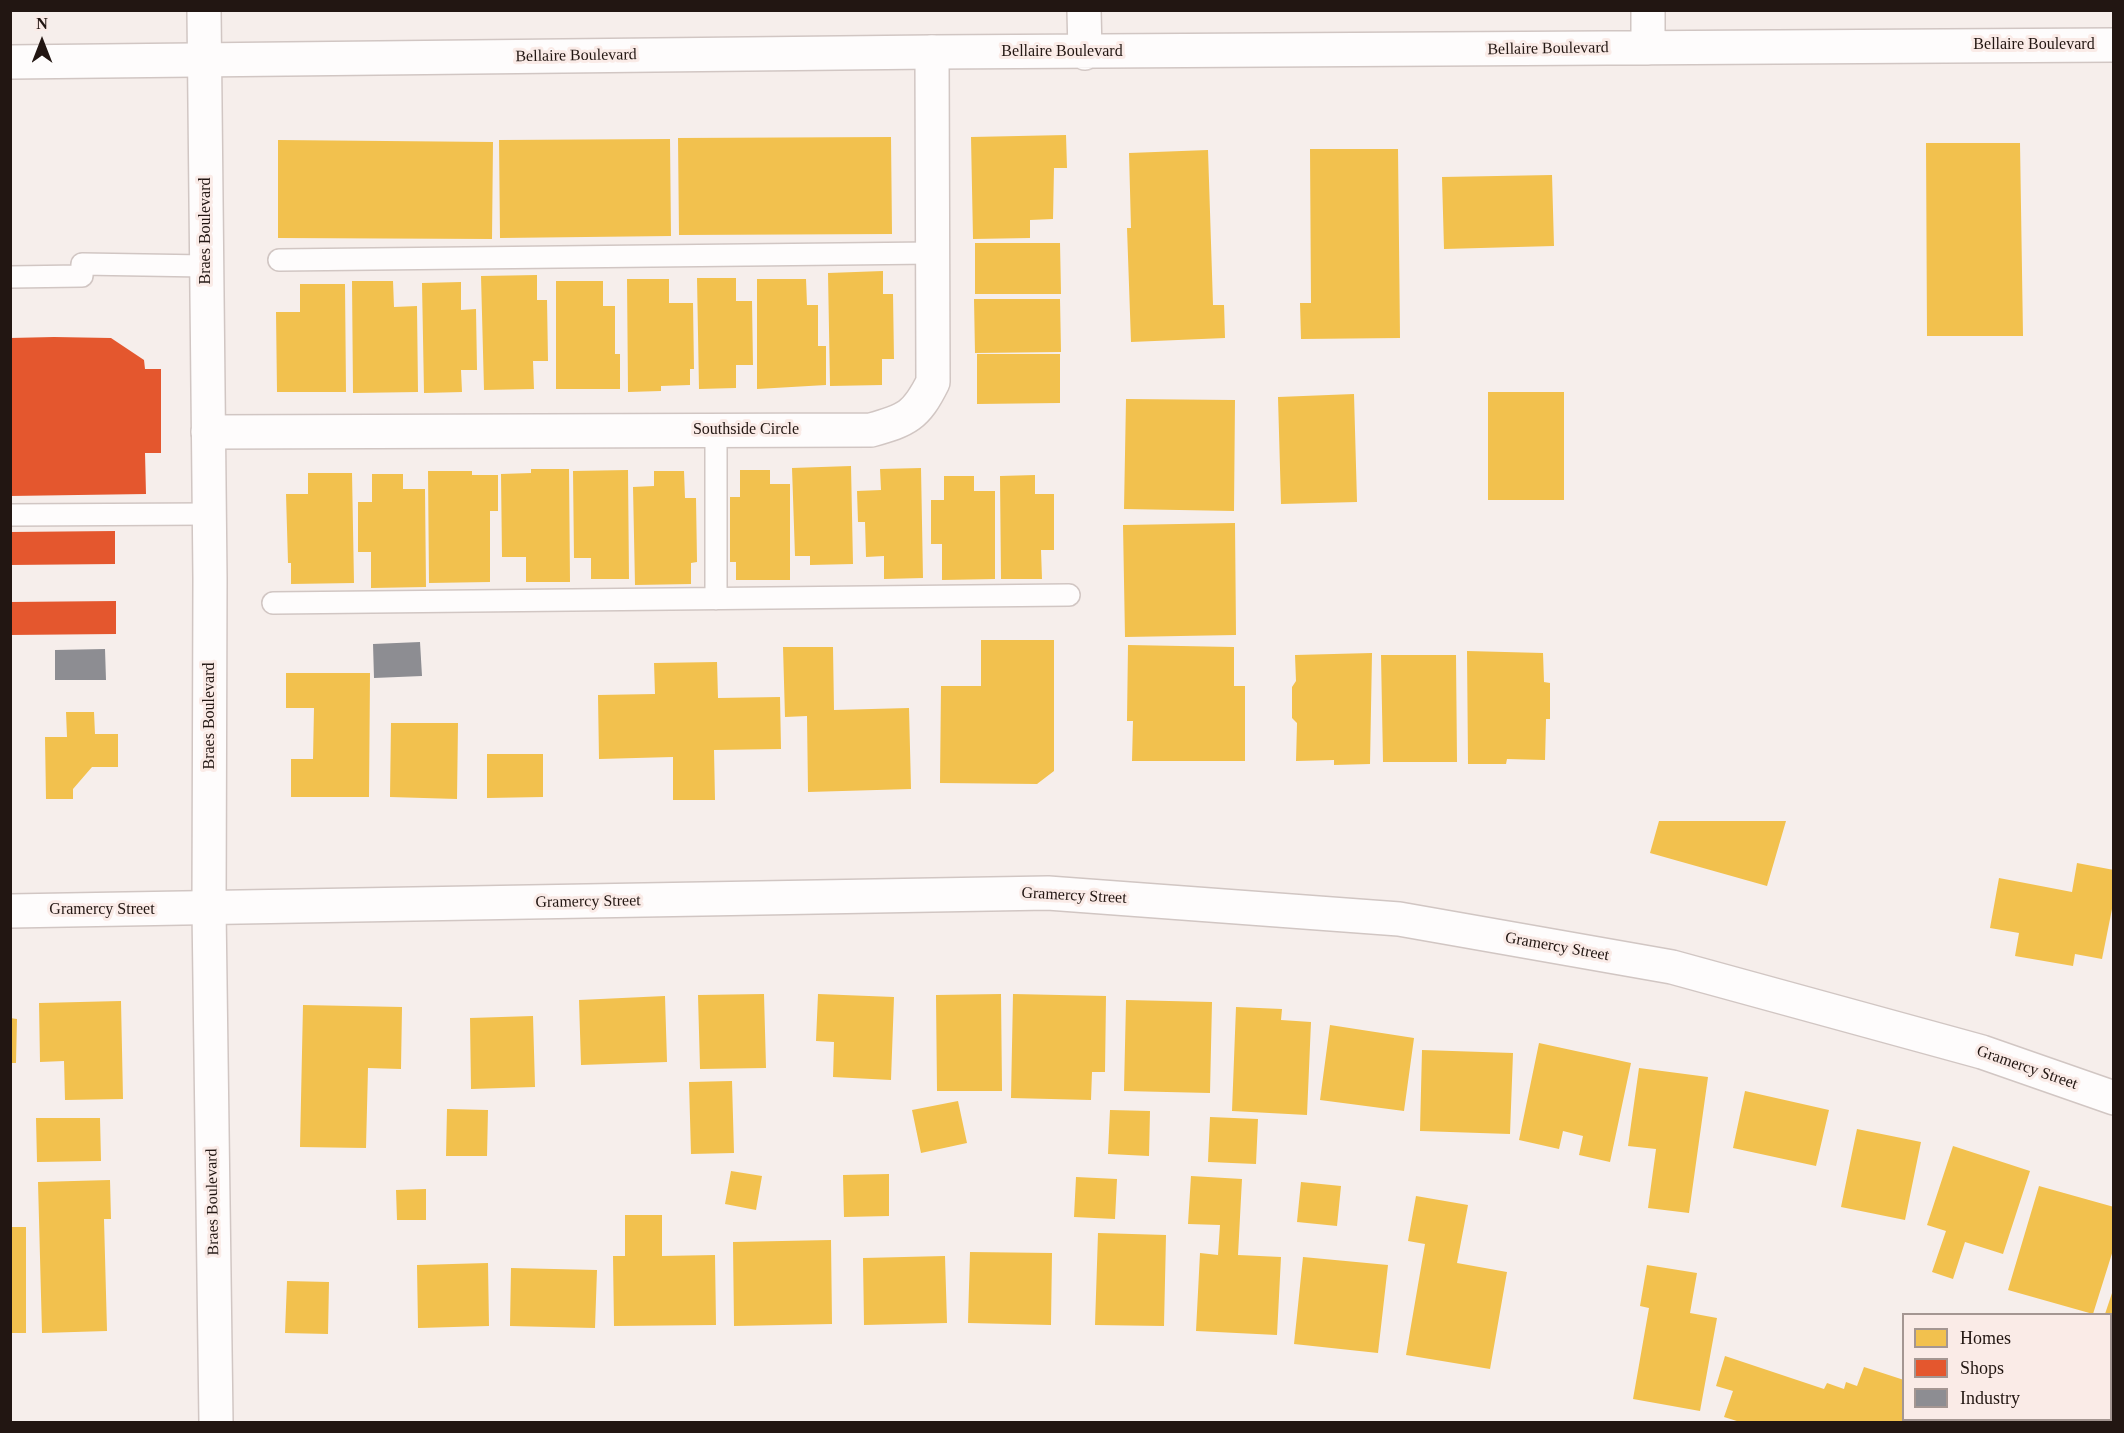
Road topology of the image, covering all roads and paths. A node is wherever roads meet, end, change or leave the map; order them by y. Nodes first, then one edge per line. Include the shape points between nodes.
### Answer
1 (204, 10) edge
2 (1084, 10) edge
3 (1648, 10) edge
4 (2114, 45) edge
5 (1648, 48) junction
6 (932, 52) junction
7 (1085, 53) junction
8 (205, 60) junction
9 (10, 62) edge
10 (933, 253) junction
11 (279, 260) dead end
12 (205, 266) junction
13 (10, 277) edge
14 (716, 430) junction
15 (208, 432) junction
16 (10, 514) edge
17 (209, 514) junction
18 (1069, 595) dead end
19 (716, 598) junction
20 (273, 603) dead end
21 (209, 909) junction
22 (10, 910) edge
23 (2114, 1098) edge
24 (216, 1422) edge

1 - 8 street, Braes Boulevard
2 - 7 street
3 - 5 street
4 - 5 street, Bellaire Boulevard
5 - 7 street, Bellaire Boulevard
6 - 7 street, Bellaire Boulevard
6 - 8 street, Bellaire Boulevard
6 - 10 street, Southside Circle
8 - 9 street, Bellaire Boulevard
8 - 12 street, Braes Boulevard
10 - 11 lane
10 - 14 street, Southside Circle via 933,382 920,407 899,422 871,430
12 - 13 lane via 82,264 82,276
12 - 15 street, Braes Boulevard
14 - 15 street, Southside Circle
14 - 19 lane
15 - 17 street, Braes Boulevard
16 - 17 lane
17 - 21 street, Braes Boulevard
18 - 19 lane
19 - 20 lane
21 - 22 street, Gramercy Street
21 - 23 street, Gramercy Street via 1048,893 1399,919 1672,967 1982,1052
21 - 24 street, Braes Boulevard

